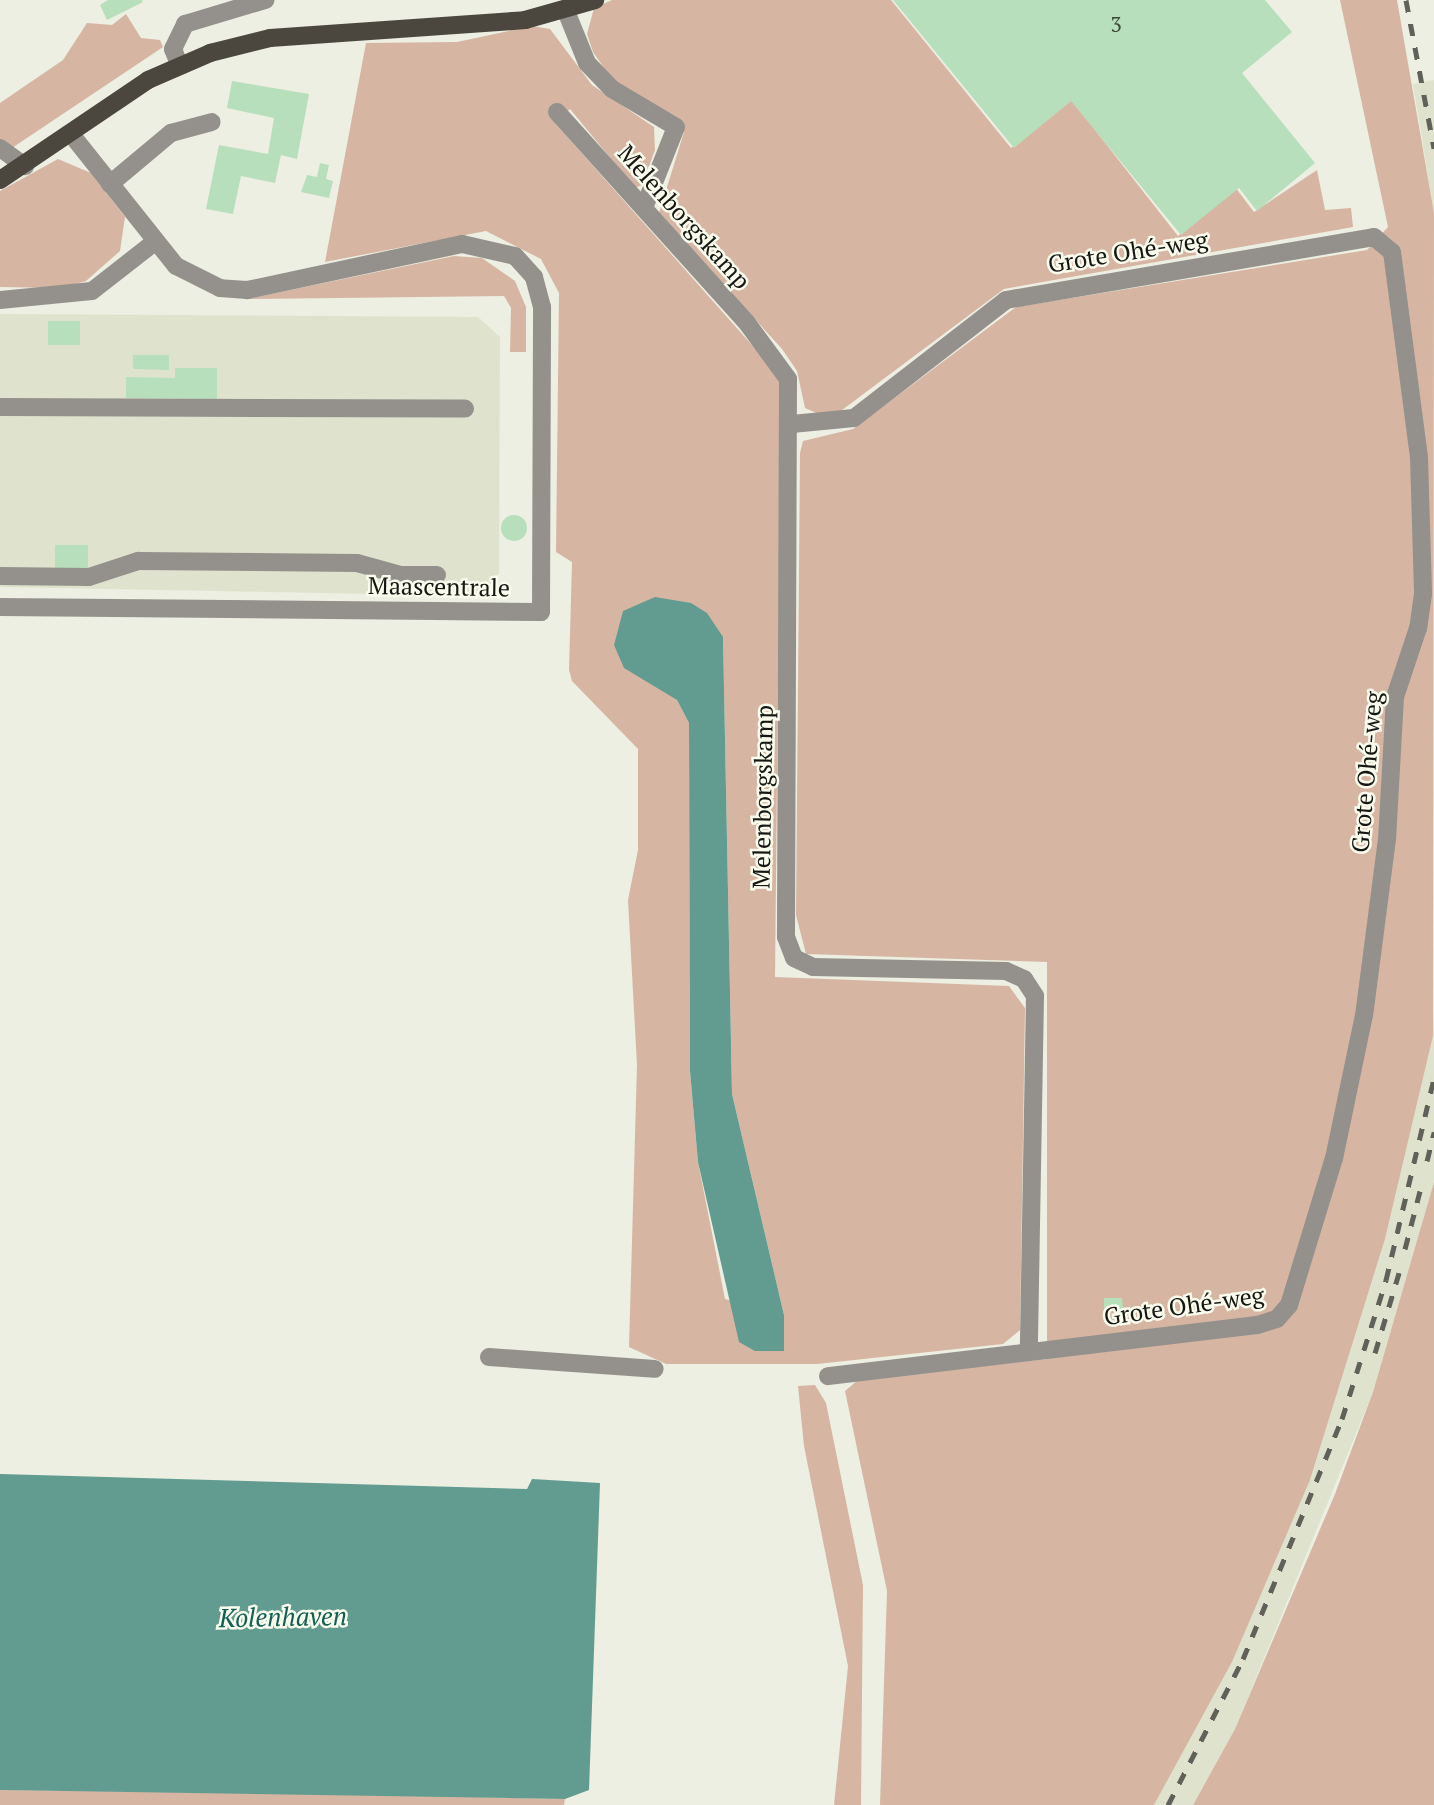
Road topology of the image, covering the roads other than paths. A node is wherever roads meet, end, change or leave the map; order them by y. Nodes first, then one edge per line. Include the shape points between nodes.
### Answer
1 (265, 0) edge
2 (595, 0) edge
3 (558, 8) edge
4 (179, 64) junction
5 (557, 112) dead end
6 (212, 122) dead end
7 (71, 134) junction
8 (0, 148) edge
9 (25, 166) junction
10 (0, 180) edge
11 (110, 184) junction
12 (644, 208) junction
13 (156, 241) junction
14 (0, 300) edge
15 (0, 407) edge
16 (465, 409) dead end
17 (792, 424) junction
18 (437, 575) dead end
19 (0, 576) edge
20 (0, 607) edge
21 (1029, 1352) junction
22 (489, 1357) dead end
23 (655, 1369) dead end
24 (828, 1376) dead end

1 - 4 street via 185,24 173,49
2 - 3 main road
3 - 4 main road via 488,25 270,38
3 - 12 street via 587,63 612,89 676,127
4 - 7 main road
5 - 12 street, Melenborgskamp
6 - 11 street via 171,133
7 - 9 main road
7 - 11 street
8 - 9 street
9 - 10 main road
11 - 13 street
12 - 17 street, Melenborgskamp via 772,352 788,379
13 - 14 street via 92,291
13 - 20 street, Maascentrale via 197,282 247,290 462,244 515,256 534,277 542,307 541,612
15 - 16 street
17 - 21 street, Melenborgskamp via 786,937 794,958 813,967 1006,971 1024,979 1035,996
17 - 21 street, Grote Ohé-weg via 854,418 1006,300 1374,237 1392,251 1419,457 1423,594 1419,628 1395,697 1387,839 1364,1016 1334,1158 1294,1291 1277,1320 1257,1325
18 - 19 street via 401,575 358,562 138,561 89,577
21 - 24 street, Grote Ohé-weg
22 - 23 street

